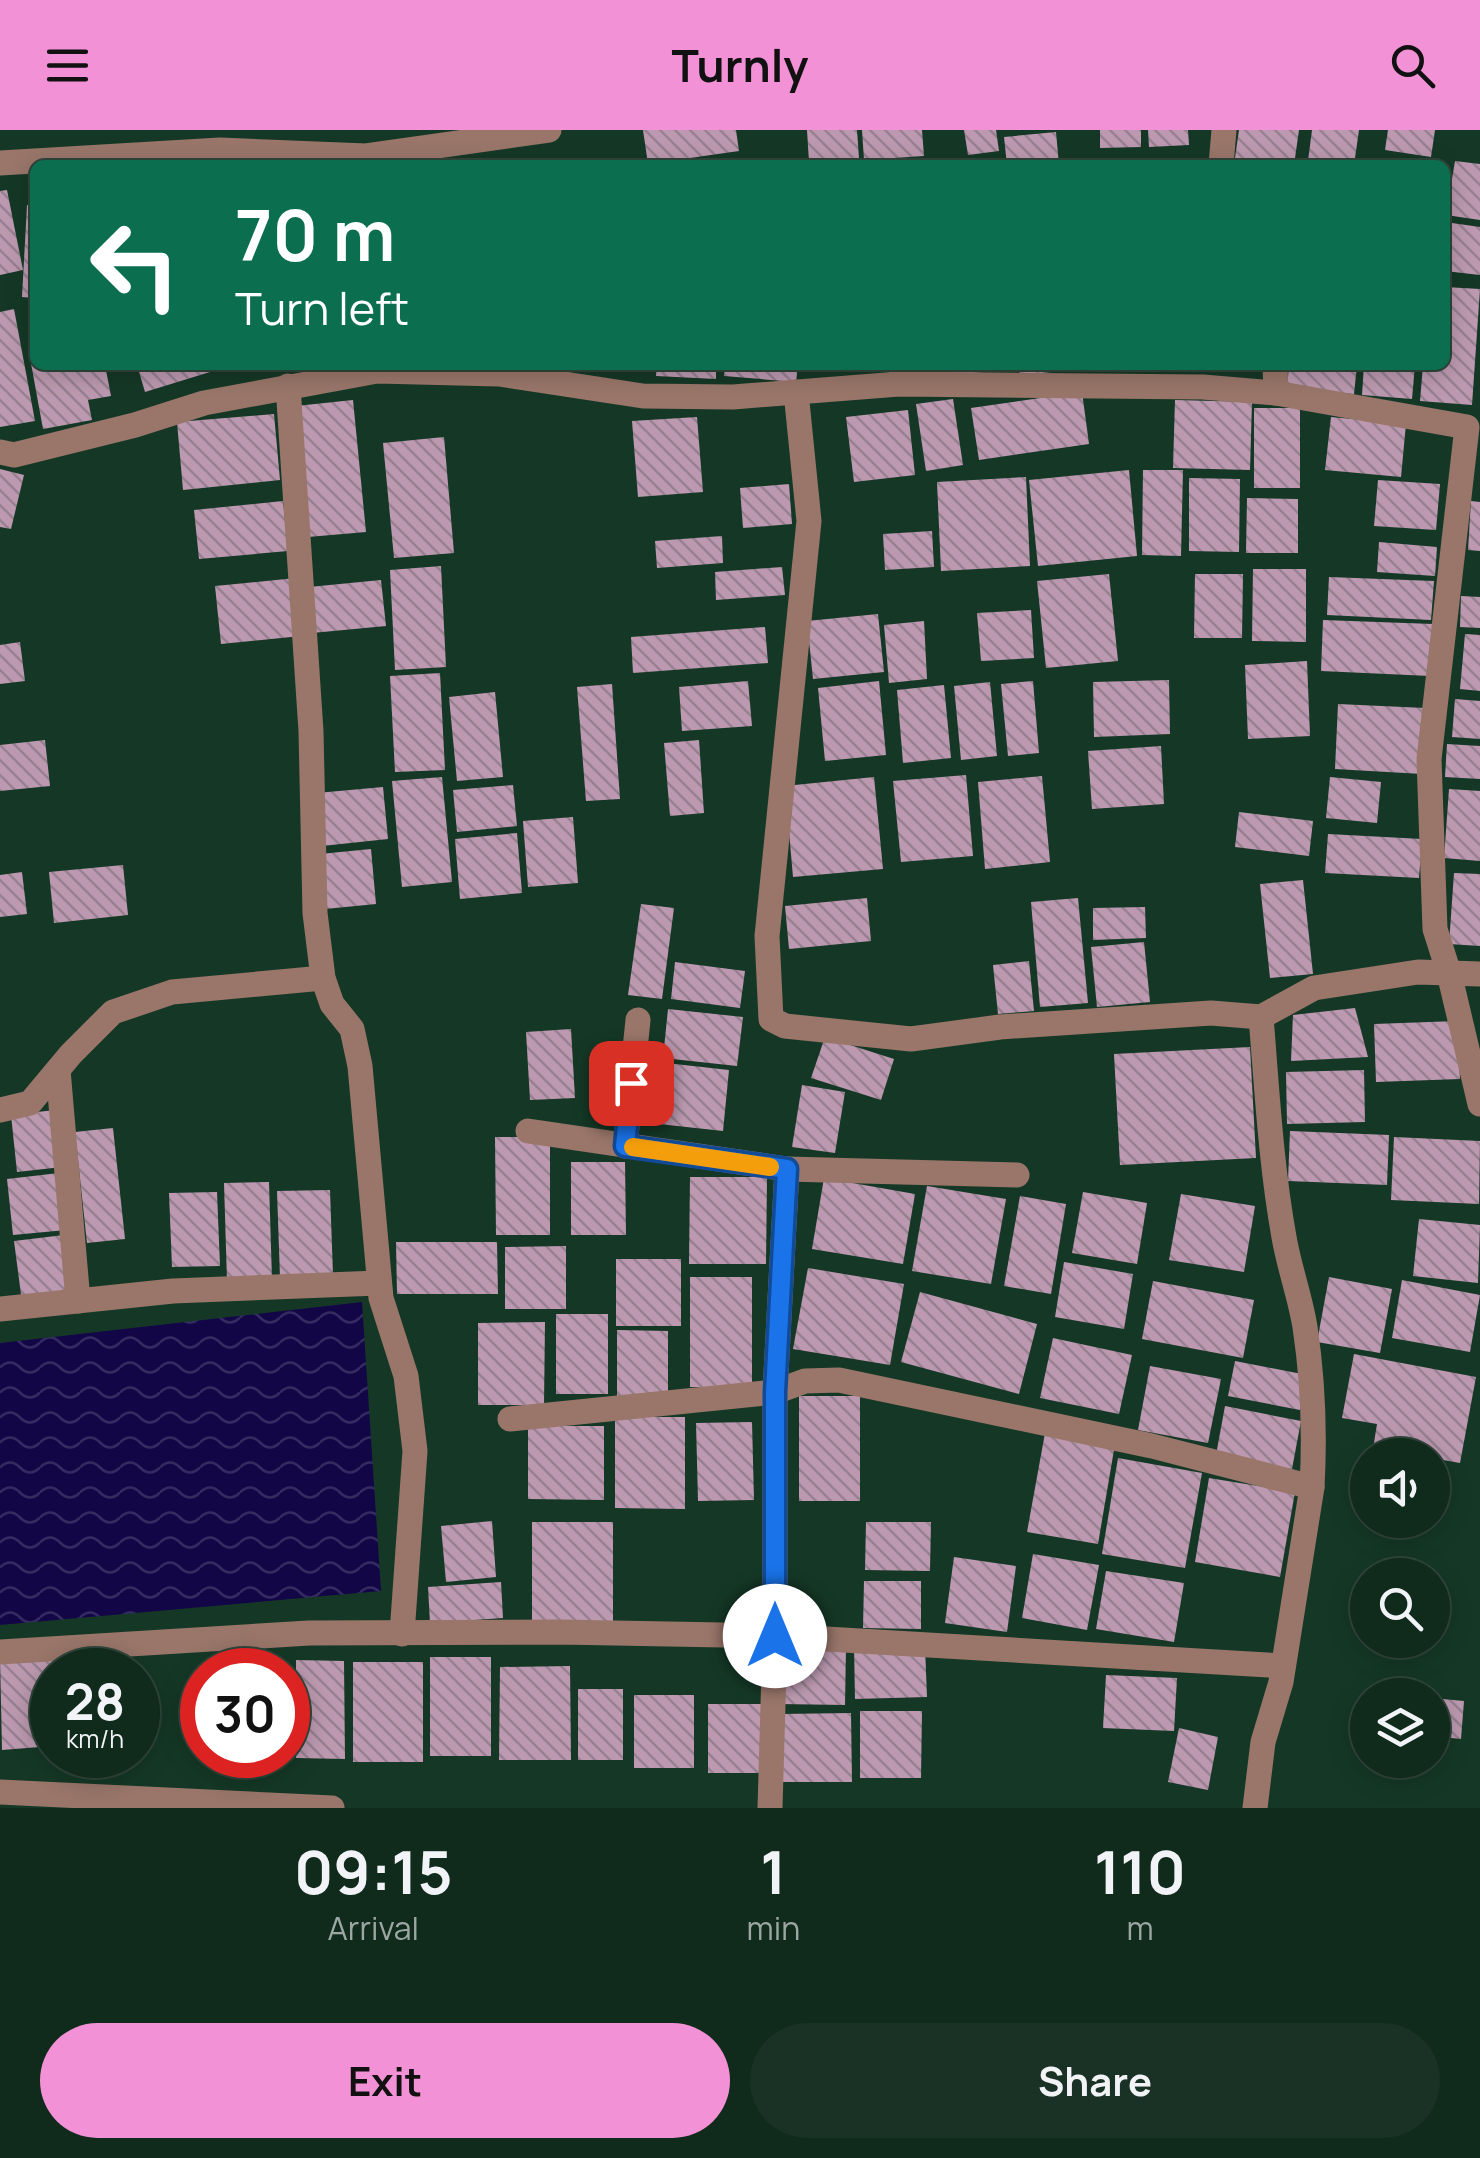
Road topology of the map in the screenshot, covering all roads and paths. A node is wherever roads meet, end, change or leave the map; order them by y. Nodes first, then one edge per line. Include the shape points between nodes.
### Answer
1 (549, 130) edge
2 (1224, 130) edge
3 (51, 160) edge
4 (1221, 160) edge
5 (30, 161) edge
6 (0, 163) edge
7 (1276, 370) edge
8 (288, 386) junction
9 (796, 392) junction
10 (1276, 393) junction
11 (0, 452) edge
12 (1450, 973) junction
13 (1480, 974) edge
14 (323, 978) junction
15 (1261, 1017) junction
16 (638, 1020) dead end
17 (58, 1070) junction
18 (1480, 1104) edge
19 (0, 1110) edge
20 (528, 1132) dead end
21 (625, 1146) junction
22 (787, 1169) junction
23 (1017, 1176) dead end
24 (379, 1283) junction
25 (78, 1301) junction
26 (0, 1309) edge
27 (775, 1392) junction
28 (510, 1419) dead end
29 (1312, 1487) junction
30 (402, 1634) junction
31 (775, 1636) junction
32 (0, 1652) edge
33 (1283, 1666) junction
34 (0, 1792) edge
35 (117, 1804) edge
36 (332, 1808) edge
37 (770, 1808) edge
38 (1255, 1808) edge

1 - 3 street via 366,156 220,150
2 - 4 street
5 - 6 street
7 - 10 street
8 - 9 street via 377,371 499,374 644,396
8 - 11 street via 204,402 14,456
8 - 14 street
9 - 10 street via 899,384
9 - 15 street via 810,521 767,936 771,1019 784,1026 912,1039 1212,1013
10 - 12 street via 1467,427 1429,759 1435,929
12 - 13 street
12 - 15 street via 1314,988
12 - 18 street
14 - 17 street via 172,992 113,1012
14 - 24 street via 332,1004 352,1028 360,1066
15 - 29 street via 1284,1238 1313,1394
16 - 21 street
17 - 19 street via 30,1103
17 - 25 street
20 - 21 street
21 - 22 street
22 - 23 street
22 - 27 street
24 - 25 street via 173,1290
24 - 30 street via 406,1376 415,1451
25 - 26 street
27 - 28 street
27 - 29 street via 805,1380 839,1380
27 - 31 street
29 - 33 street
30 - 31 street
30 - 32 street
31 - 33 street
31 - 37 street
33 - 38 street
34 - 35 street
35 - 36 street

